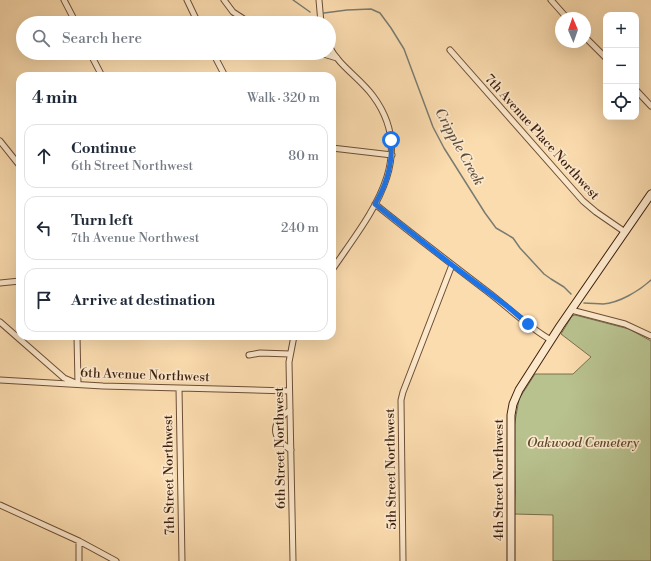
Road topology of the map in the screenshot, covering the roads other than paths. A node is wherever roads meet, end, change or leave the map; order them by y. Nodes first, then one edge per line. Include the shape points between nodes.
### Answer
1 (64, 0) edge
2 (187, 0) edge
3 (224, 0) edge
4 (319, 0) edge
5 (550, 0) edge
6 (561, 12) edge
7 (72, 16) edge
8 (195, 16) edge
9 (239, 16) edge
10 (320, 16) edge
11 (591, 42) edge
12 (450, 50) dead end
13 (603, 55) edge
14 (337, 58) edge
15 (94, 60) edge
16 (217, 60) edge
17 (100, 72) edge
18 (223, 72) edge
19 (639, 93) edge
20 (651, 106) edge
21 (0, 141) edge
22 (336, 148) edge
23 (392, 155) junction
24 (16, 161) edge
25 (651, 194) edge
26 (375, 204) junction
27 (625, 232) junction
28 (336, 264) edge
29 (452, 265) junction
30 (16, 281) edge
31 (0, 283) edge
32 (571, 310) junction
33 (0, 322) edge
34 (16, 336) edge
35 (651, 336) edge
36 (21, 340) edge
37 (77, 340) edge
38 (293, 340) edge
39 (551, 340) junction
40 (290, 354) junction
41 (249, 355) dead end
42 (0, 380) edge
43 (78, 384) junction
44 (179, 388) junction
45 (289, 391) junction
46 (290, 410) junction
47 (291, 450) junction
48 (0, 505) edge
49 (79, 542) junction
50 (79, 561) edge
51 (116, 561) edge
52 (182, 561) edge
53 (293, 561) edge
54 (403, 561) edge
55 (511, 561) edge

1 - 7 street
2 - 8 street
3 - 9 street
4 - 10 street
5 - 6 street
11 - 13 street
12 - 27 street, 7th Avenue Place Northwest via 583,200
14 - 23 street via 366,87 380,106 389,128
15 - 17 street
16 - 18 street
19 - 20 street
21 - 24 street
22 - 23 street
23 - 26 street via 387,181
25 - 27 main road
26 - 28 street
26 - 29 street
27 - 32 main road
29 - 39 street
29 - 54 street, 5th Street Northwest via 401,400
30 - 31 street
32 - 35 street via 631,326
32 - 39 main road
33 - 34 street
36 - 43 street via 64,378
37 - 43 street
38 - 40 street, 6th Street Northwest
39 - 55 main road, 4th Street Northwest via 519,390 511,415
40 - 41 street
40 - 45 street, 6th Street Northwest
42 - 43 street, 6th Avenue Northwest
43 - 44 street, 6th Avenue Northwest
44 - 45 street, 6th Avenue Northwest
44 - 52 street, 7th Street Northwest
45 - 46 street, 6th Street Northwest
46 - 47 street, 6th Street Northwest
46 - 47 street via 281,416 275,427 276,437
47 - 53 street, 6th Street Northwest
48 - 49 street
49 - 50 street
49 - 51 street

